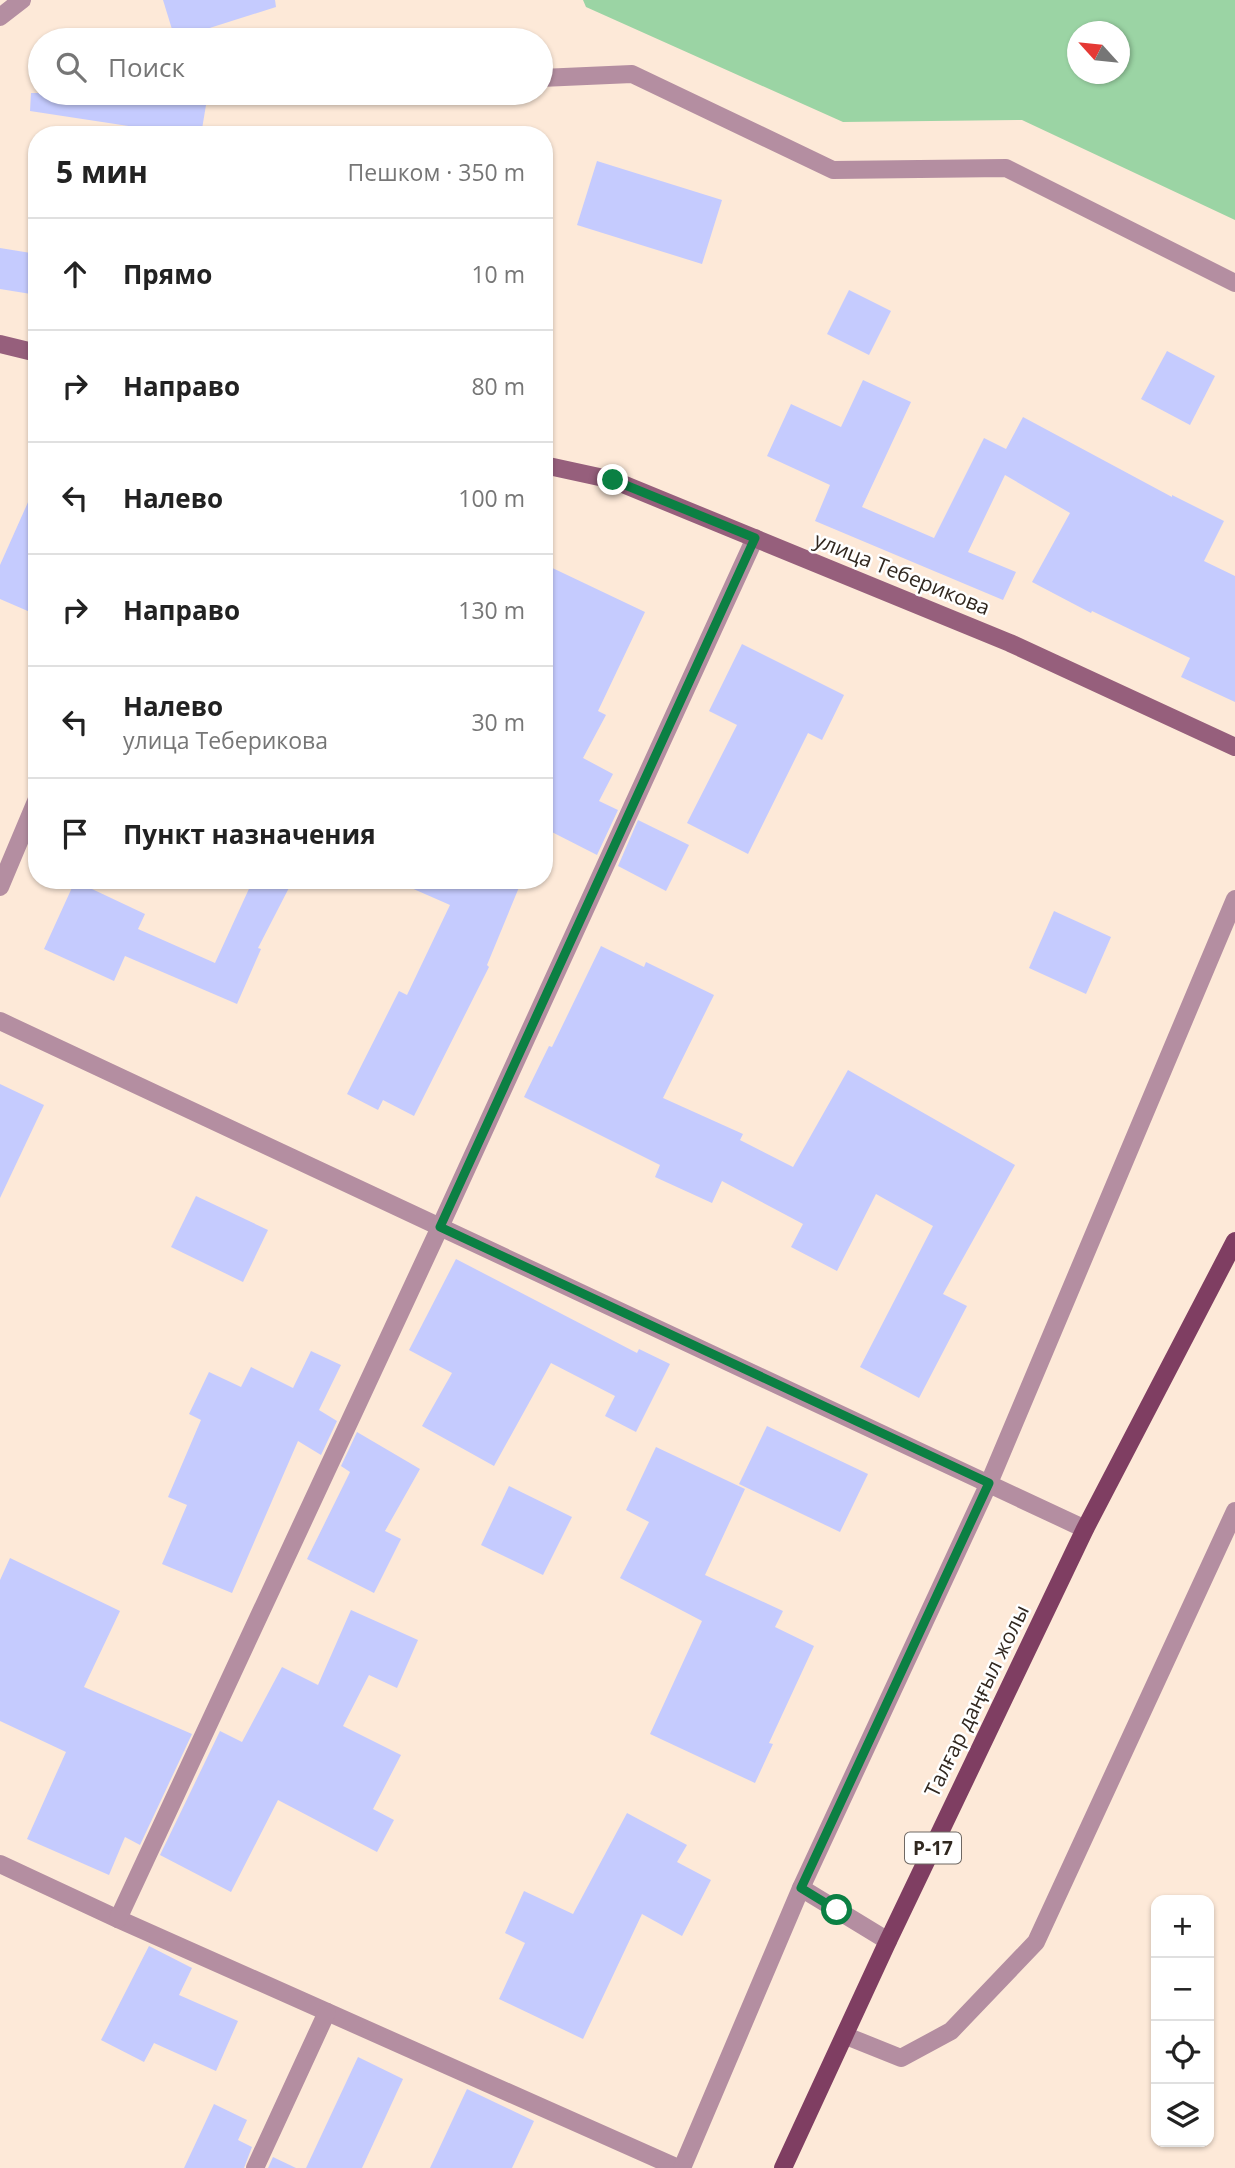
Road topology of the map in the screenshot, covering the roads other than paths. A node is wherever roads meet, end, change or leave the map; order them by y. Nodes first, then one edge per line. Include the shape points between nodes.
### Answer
1 (22, 0) edge
2 (0, 17) edge
3 (553, 77) edge
4 (1235, 283) edge
5 (0, 344) edge
6 (28, 351) edge
7 (553, 467) edge
8 (755, 538) junction
9 (1235, 747) edge
10 (28, 820) edge
11 (0, 887) edge
12 (1235, 898) edge
13 (0, 1021) edge
14 (440, 1227) junction
15 (1235, 1231) edge
16 (1235, 1241) edge
17 (1224, 1260) junction
18 (989, 1483) junction
19 (1235, 1511) edge
20 (1085, 1528) junction
21 (0, 1864) edge
22 (801, 1888) junction
23 (118, 1919) junction
24 (888, 1941) junction
25 (327, 2012) junction
26 (846, 2036) junction
27 (255, 2168) edge
28 (680, 2168) edge
29 (783, 2168) edge

1 - 2 street
3 - 4 street via 632,74 833,170 1006,168
5 - 6 street
7 - 8 street, улица Теберикова via 613,480
8 - 9 street, улица Теберикова via 1010,643
8 - 14 street
10 - 11 street
12 - 18 street
13 - 14 street
14 - 18 street
14 - 23 street
15 - 17 main road, Талғар даңғыл жолы / P-17
16 - 17 main road, Талғар даңғыл жолы / P-17
17 - 20 main road, Талғар даңғыл жолы / P-17
18 - 20 street
18 - 22 street
19 - 26 street via 1036,1942 951,2031 901,2058
20 - 24 main road, Талғар даңғыл жолы / P-17
21 - 23 street
22 - 24 street
22 - 28 street
23 - 25 street
24 - 26 main road, Талғар даңғыл жолы / P-17
25 - 27 street
25 - 28 street
26 - 29 main road, Талғар даңғыл жолы / P-17

